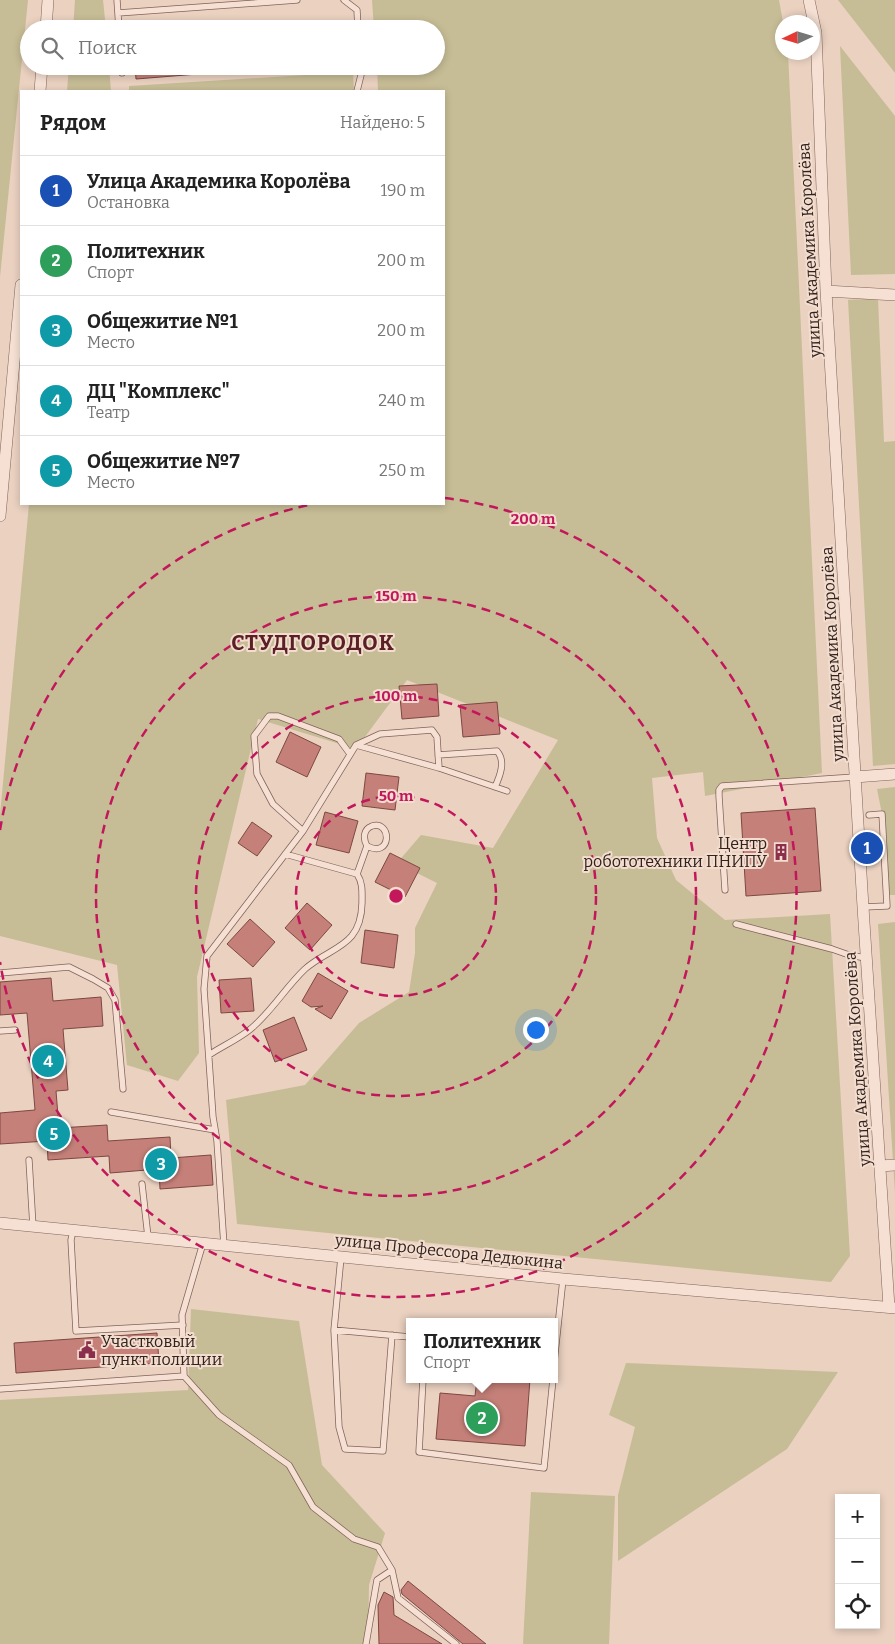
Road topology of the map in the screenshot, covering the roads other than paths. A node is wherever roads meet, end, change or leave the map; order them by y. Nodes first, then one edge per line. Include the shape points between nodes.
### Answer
1 (48, 0) edge
2 (118, 0) edge
3 (297, 0) edge
4 (344, 0) edge
5 (809, 0) edge
6 (118, 13) junction
7 (47, 20) edge
8 (118, 20) edge
9 (358, 20) edge
10 (41, 75) edge
11 (361, 75) edge
12 (40, 90) edge
13 (357, 90) edge
14 (826, 291) junction
15 (895, 295) edge
16 (20, 305) edge
17 (17, 367) edge
18 (0, 516) edge
19 (356, 745) junction
20 (350, 754) junction
21 (438, 755) junction
22 (439, 768) junction
23 (895, 774) edge
24 (855, 777) junction
25 (495, 787) junction
26 (507, 791) dead end
27 (869, 815) dead end
28 (303, 831) junction
29 (368, 846) junction
30 (285, 854) junction
31 (357, 874) junction
32 (725, 890) dead end
33 (863, 907) junction
34 (736, 924) dead end
35 (866, 958) junction
36 (0, 973) edge
37 (15, 1030) dead end
38 (0, 1031) edge
39 (208, 1054) junction
40 (123, 1089) dead end
41 (111, 1112) dead end
42 (215, 1130) junction
43 (29, 1160) dead end
44 (895, 1165) edge
45 (880, 1166) junction
46 (142, 1184) dead end
47 (0, 1223) edge
48 (33, 1227) junction
49 (73, 1231) junction
50 (148, 1237) junction
51 (203, 1243) junction
52 (224, 1246) junction
53 (341, 1257) junction
54 (562, 1279) junction
55 (892, 1308) edge
56 (558, 1322) edge
57 (183, 1325) junction
58 (334, 1330) junction
59 (392, 1335) junction
60 (406, 1337) edge
61 (184, 1376) junction
62 (424, 1383) edge
63 (553, 1383) edge
64 (0, 1388) edge
65 (392, 1570) junction
66 (366, 1644) edge
67 (456, 1644) edge

1 - 7 street
2 - 6 lane
3 - 6 lane
4 - 9 lane via 357,10
5 - 14 street, улица Академика Королёва via 816,33
6 - 8 lane
10 - 12 street
11 - 13 lane
14 - 15 street
14 - 24 street, улица Академика Королёва
16 - 17 street
17 - 18 street
19 - 20 lane
19 - 21 lane via 380,734 432,730
19 - 22 lane
20 - 28 lane
20 - 28 lane via 339,739 278,716 269,716 258,729 254,736 257,774 274,804
21 - 22 lane
21 - 25 lane via 496,751 502,773
22 - 25 lane
23 - 24 street
24 - 32 lane via 722,786 719,796
24 - 33 street, улица Академика Королёва
25 - 26 lane
27 - 33 lane via 882,814 887,906
28 - 30 lane
29 - 29 lane via 373,849 384,846 387,840 384,829 379,826 367,829 364,840
29 - 31 lane
30 - 31 lane
30 - 39 lane via 207,956 204,989
31 - 39 lane via 362,881 362,911 351,938 306,968 253,1028
33 - 35 street, улица Академика Королёва
34 - 35 lane
35 - 45 street, улица Академика Королёва
36 - 40 lane via 69,967 108,988 115,1000
37 - 38 lane
39 - 42 lane
41 - 42 lane
42 - 52 lane
43 - 48 lane
44 - 45 street
45 - 55 street, улица Академика Королёва
46 - 50 lane
47 - 48 street, улица Профессора Дедюкина
48 - 49 street, улица Профессора Дедюкина
49 - 50 street, улица Профессора Дедюкина
49 - 57 lane via 76,1331
50 - 51 street, улица Профессора Дедюкина
51 - 52 street, улица Профессора Дедюкина
51 - 57 lane via 182,1315
52 - 53 street, улица Профессора Дедюкина
53 - 54 street, улица Профессора Дедюкина
53 - 58 lane
54 - 55 street, улица Профессора Дедюкина
54 - 56 lane
57 - 61 lane
58 - 59 lane
58 - 59 lane via 339,1427 345,1449 383,1452
59 - 60 lane
61 - 64 lane
61 - 65 lane via 218,1415 289,1465 313,1507 354,1539 378,1547
62 - 63 lane via 419,1452 544,1468
65 - 66 lane via 377,1580
65 - 67 lane via 398,1598

